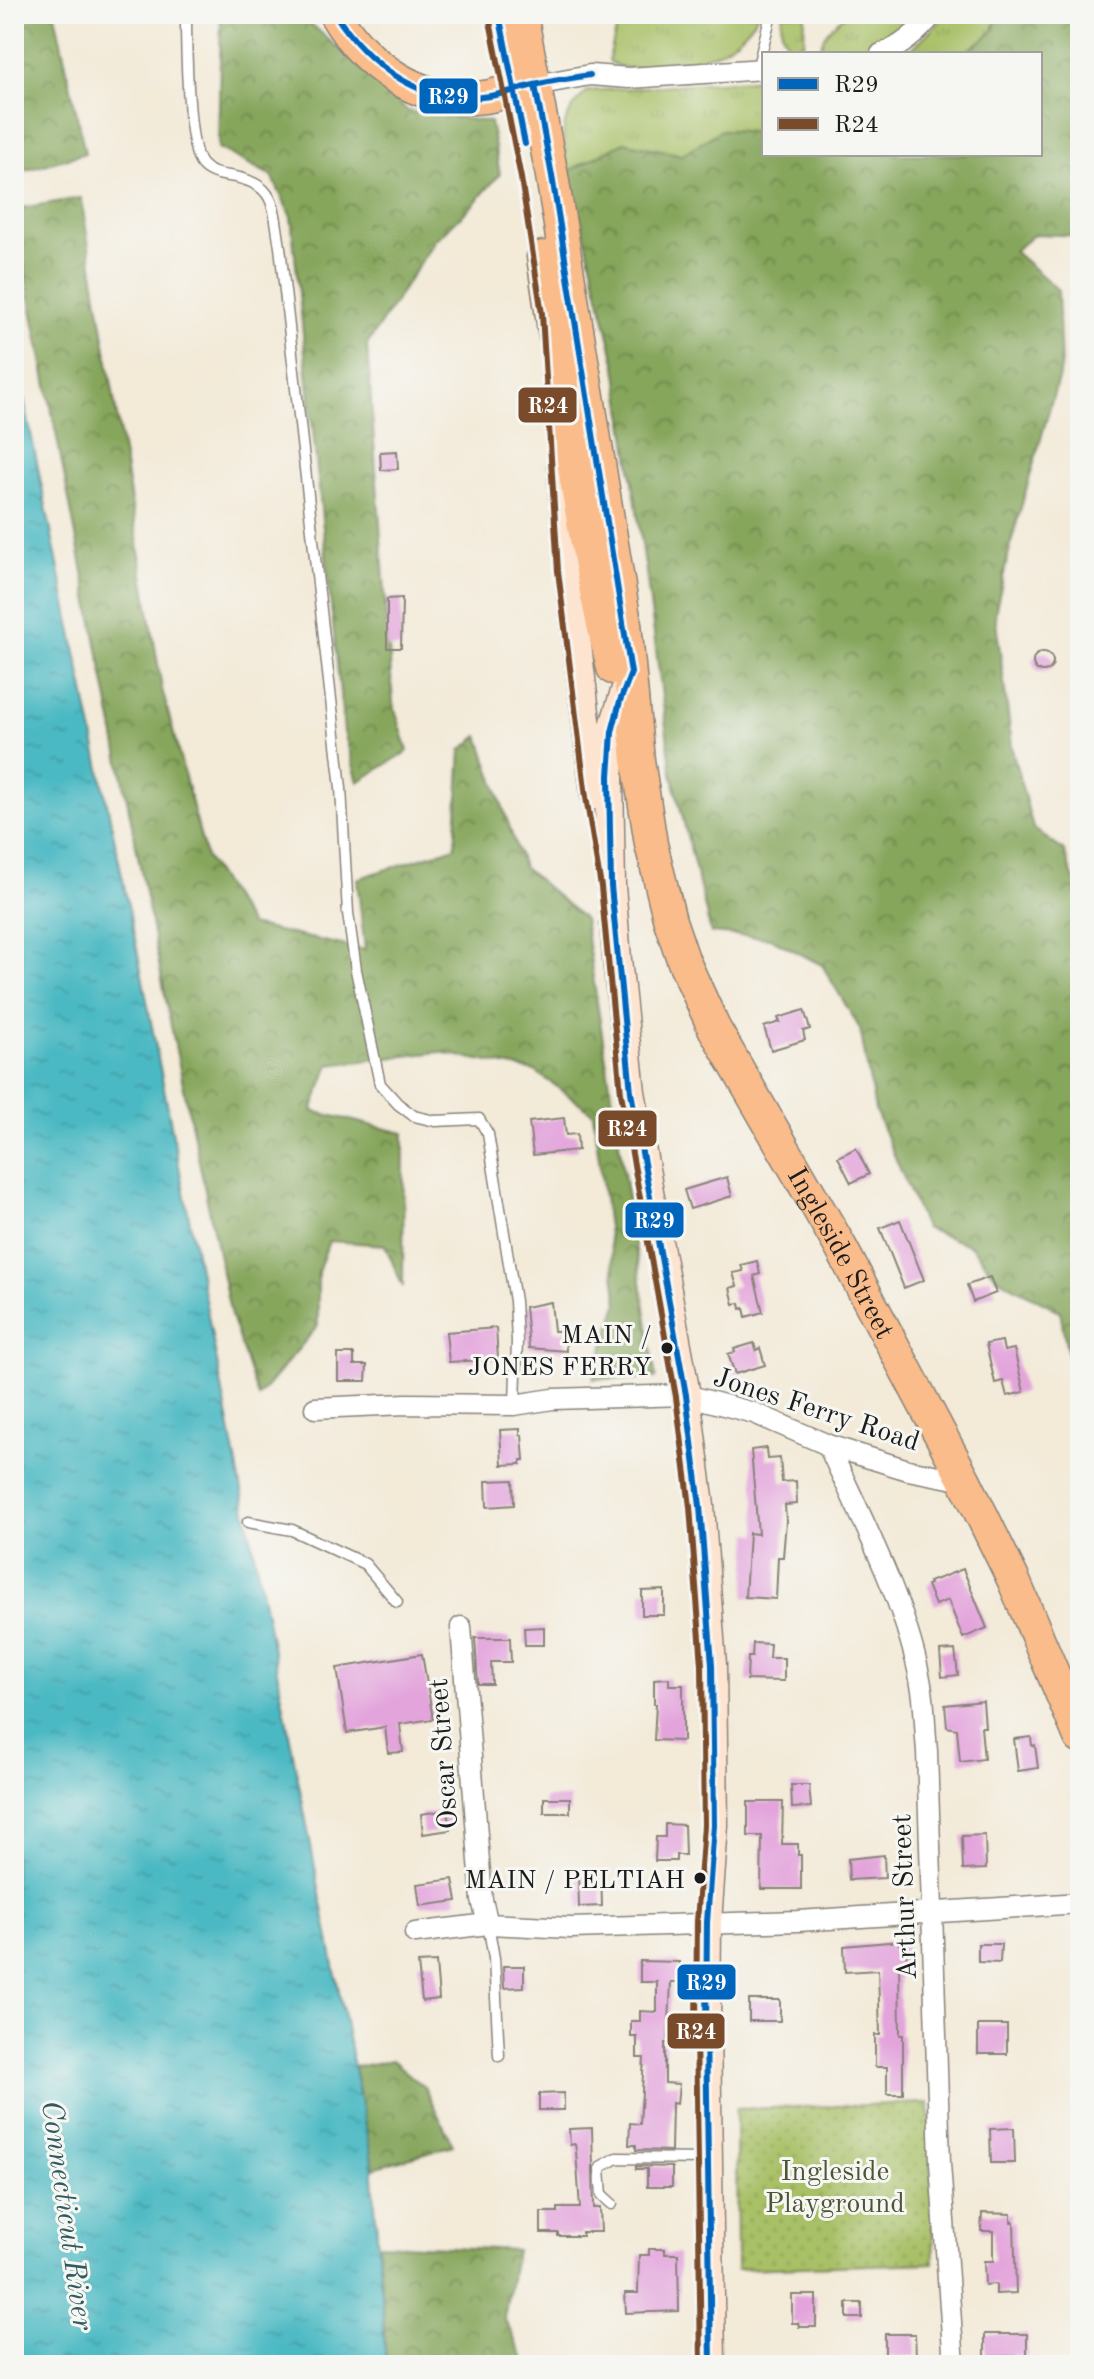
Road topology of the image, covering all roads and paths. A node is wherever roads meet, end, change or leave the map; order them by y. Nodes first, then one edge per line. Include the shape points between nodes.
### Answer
1 (186, 14) edge
2 (335, 14) edge
3 (499, 14) edge
4 (521, 14) edge
5 (771, 14) edge
6 (933, 14) edge
7 (763, 52) edge
8 (887, 52) edge
9 (760, 69) edge
10 (525, 87) junction
11 (552, 313) junction
12 (614, 624) junction
13 (626, 687) junction
14 (611, 886) junction
15 (686, 1395) junction
16 (514, 1405) junction
17 (315, 1408) dead end
18 (828, 1445) junction
19 (965, 1481) junction
20 (248, 1522) dead end
21 (397, 1602) dead end
22 (461, 1627) dead end
23 (1080, 1736) edge
24 (1080, 1903) edge
25 (932, 1914) junction
26 (707, 1922) junction
27 (488, 1924) junction
28 (415, 1933) dead end
29 (499, 2056) dead end
30 (708, 2159) junction
31 (612, 2204) dead end
32 (711, 2365) edge
33 (954, 2365) edge

1 - 16 lane via 193,144 200,164 265,189 273,207 341,788 348,913 380,1084 414,1116 435,1121 479,1119 488,1134 515,1301
2 - 10 main road via 364,52 414,87 460,98
3 - 10 main road
4 - 10 main road
5 - 7 lane
6 - 8 street
9 - 10 street via 629,78 590,75
10 - 11 main road via 531,176
10 - 12 main road via 552,176
11 - 12 main road
11 - 14 main road via 568,570
12 - 13 main road, Ingleside Street
13 - 14 main road via 612,732
13 - 19 main road, Ingleside Street via 651,844 670,921 701,1002
14 - 15 main road via 631,1092
15 - 16 street, Jones Ferry Road
15 - 18 street, Jones Ferry Road via 754,1413
15 - 26 main road via 712,1665 714,1825
16 - 17 street, Jones Ferry Road
18 - 19 street, Jones Ferry Road
18 - 25 street, Arthur Street via 890,1583 922,1690
19 - 23 main road, Ingleside Street
20 - 21 lane via 292,1530 365,1564
22 - 27 street, Oscar Street via 480,1884
24 - 25 street
25 - 26 street
25 - 33 street, Arthur Street via 940,2163
26 - 27 street via 571,1928
26 - 30 main road
27 - 28 street
27 - 29 lane
30 - 31 lane via 613,2159 600,2169 602,2195
30 - 32 main road

